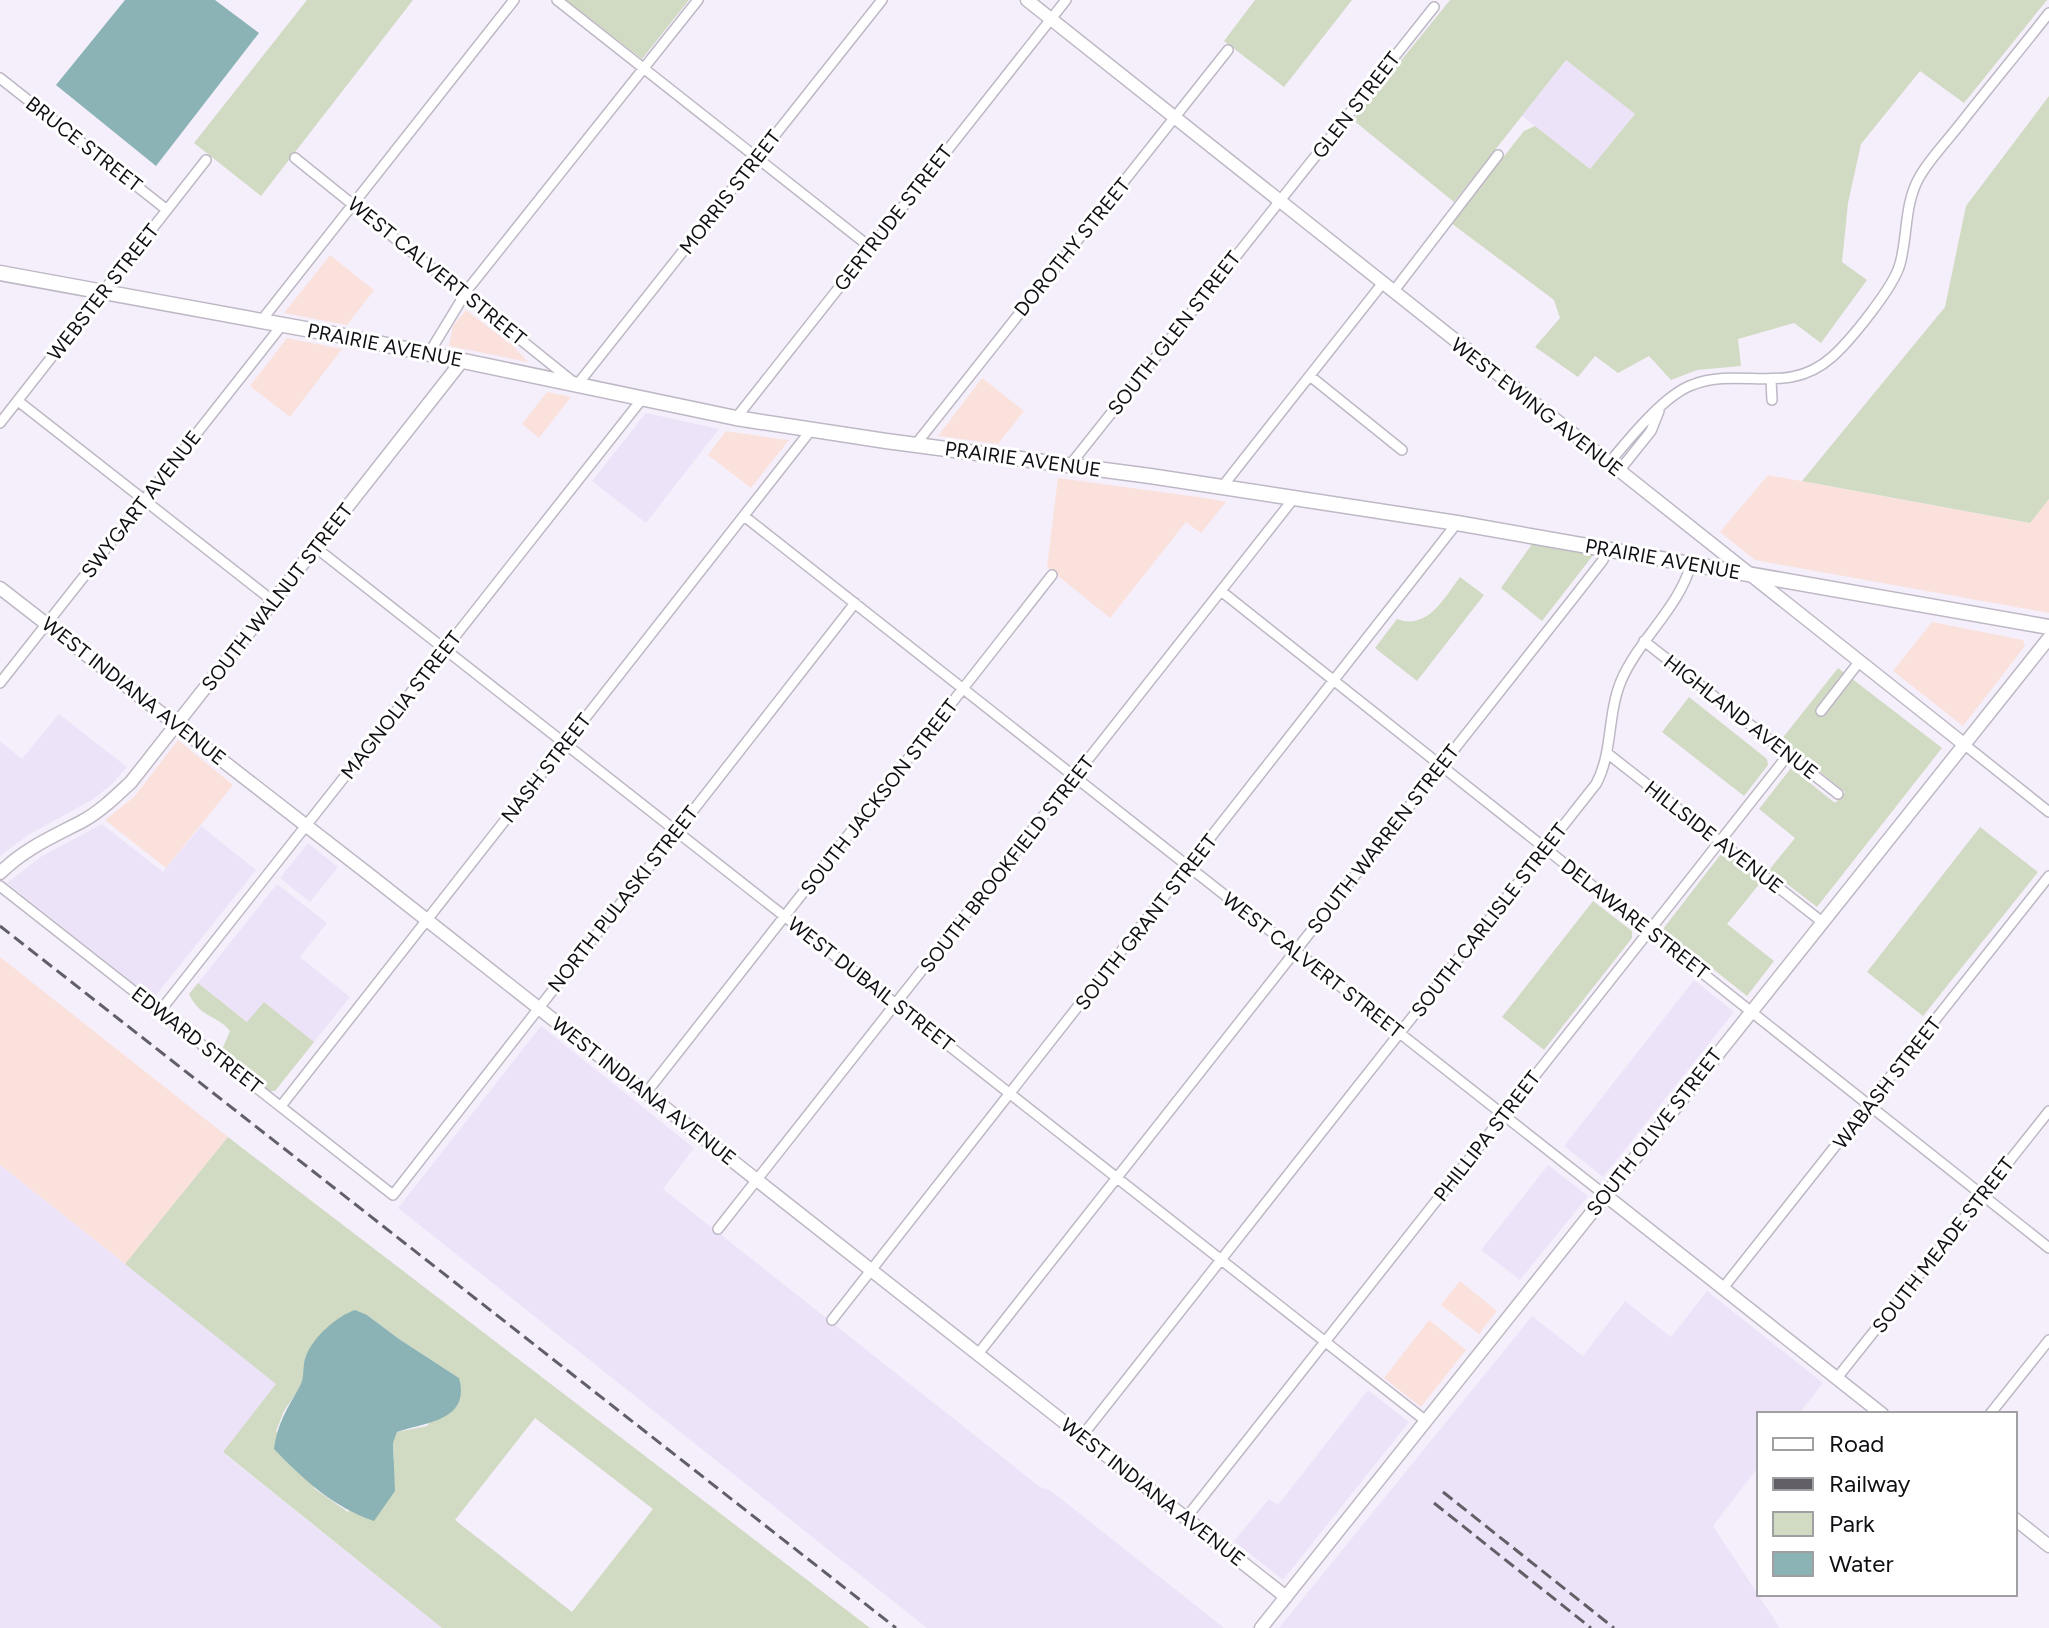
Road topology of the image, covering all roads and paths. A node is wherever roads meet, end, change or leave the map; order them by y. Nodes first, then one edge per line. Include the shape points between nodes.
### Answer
1 (514, 0) edge
2 (557, 0) edge
3 (698, 0) edge
4 (882, 0) edge
5 (1027, 0) edge
6 (1066, 0) edge
7 (1434, 7) dead end
8 (2049, 13) edge
9 (1051, 19) junction
10 (1228, 50) dead end
11 (644, 69) junction
12 (0, 78) edge
13 (1175, 119) junction
14 (1498, 155) dead end
15 (758, 157) junction
16 (295, 158) dead end
17 (206, 160) dead end
18 (1279, 202) junction
19 (353, 203) junction
20 (167, 210) junction
21 (870, 247) junction
22 (0, 273) edge
23 (1382, 284) junction
24 (103, 292) junction
25 (1393, 292) junction
26 (465, 294) junction
27 (261, 321) junction
28 (282, 325) junction
29 (429, 353) junction
30 (462, 361) junction
31 (1310, 376) junction
32 (1771, 380) junction
33 (577, 385) junction
34 (642, 399) junction
35 (1772, 400) dead end
36 (18, 401) junction
37 (736, 418) junction
38 (0, 423) edge
39 (811, 430) junction
40 (916, 444) junction
41 (1402, 450) dead end
42 (1070, 465) junction
43 (1614, 467) junction
44 (1222, 487) junction
45 (1294, 498) junction
46 (144, 500) junction
47 (744, 516) junction
48 (1457, 523) junction
49 (315, 547) junction
50 (1607, 549) junction
51 (1691, 564) junction
52 (1749, 574) junction
53 (1052, 575) dead end
54 (0, 588) edge
55 (1221, 591) junction
56 (273, 601) junction
57 (855, 603) junction
58 (46, 623) junction
59 (2049, 627) edge
60 (2049, 638) edge
61 (1644, 641) junction
62 (445, 649) junction
63 (1859, 662) junction
64 (0, 683) edge
65 (1334, 683) junction
66 (963, 689) junction
67 (1821, 711) dead end
68 (177, 724) junction
69 (565, 744) junction
70 (1965, 745) junction
71 (1607, 753) junction
72 (1788, 755) junction
73 (1441, 765) junction
74 (1075, 777) junction
75 (1838, 794) dead end
76 (2049, 812) edge
77 (306, 825) junction
78 (676, 831) junction
79 (1720, 841) junction
80 (1545, 849) junction
81 (1189, 868) junction
82 (0, 873) edge
83 (2049, 876) edge
84 (0, 886) edge
85 (784, 916) junction
86 (427, 920) junction
87 (1821, 921) junction
88 (1650, 930) junction
89 (1295, 951) junction
90 (896, 1004) junction
91 (538, 1007) junction
92 (1751, 1010) junction
93 (160, 1011) junction
94 (1399, 1033) junction
95 (646, 1093) junction
96 (1010, 1095) junction
97 (1869, 1104) junction
98 (281, 1106) junction
99 (2049, 1111) edge
100 (1504, 1115) junction
101 (1117, 1178) junction
102 (757, 1181) junction
103 (1982, 1194) junction
104 (393, 1195) joint
105 (1605, 1195) junction
106 (718, 1229) dead end
107 (2049, 1248) edge
108 (1221, 1261) junction
109 (872, 1270) junction
110 (1723, 1288) junction
111 (832, 1320) dead end
112 (2049, 1340) edge
113 (1325, 1342) junction
114 (978, 1354) junction
115 (1837, 1378) junction
116 (1880, 1412) edge
117 (1992, 1412) edge
118 (1426, 1421) junction
119 (1082, 1436) junction
120 (1186, 1518) junction
121 (2017, 1521) edge
122 (2049, 1546) edge
123 (1286, 1597) junction
124 (1261, 1628) edge

1 - 19 street
2 - 11 street
3 - 11 street
4 - 15 street, MORRIS STREET
5 - 9 street, WEST EWING AVENUE
6 - 9 street, GERTRUDE STREET
7 - 18 street, GLEN STREET
8 - 32 street via 1922,172 1909,203 1893,282 1822,366 1798,377
9 - 13 street, WEST EWING AVENUE
9 - 21 street, GERTRUDE STREET
10 - 13 street, DOROTHY STREET
11 - 15 street
11 - 26 street
12 - 20 street, BRUCE STREET
13 - 18 street, WEST EWING AVENUE
13 - 40 street, DOROTHY STREET
14 - 25 street
15 - 21 street
15 - 33 street, MORRIS STREET
16 - 19 street, WEST CALVERT STREET
17 - 20 street, WEBSTER STREET
18 - 23 street, WEST EWING AVENUE
18 - 42 street, SOUTH GLEN STREET
19 - 26 street, WEST CALVERT STREET
19 - 27 street
20 - 24 street, WEBSTER STREET
21 - 37 street, GERTRUDE STREET
22 - 24 main road, PRAIRIE AVENUE
23 - 25 street, WEST EWING AVENUE
23 - 31 street
24 - 27 main road, PRAIRIE AVENUE
24 - 36 street, WEBSTER STREET
25 - 43 street, WEST EWING AVENUE
26 - 29 street
26 - 33 street, WEST CALVERT STREET
27 - 28 main road, PRAIRIE AVENUE
28 - 29 main road, PRAIRIE AVENUE
28 - 46 street, SWYGART AVENUE
29 - 30 main road, PRAIRIE AVENUE
30 - 33 main road, PRAIRIE AVENUE
30 - 49 street, SOUTH WALNUT STREET
31 - 41 street
31 - 44 street
32 - 35 street
32 - 43 street via 1697,383 1671,397 1640,425
33 - 34 main road, PRAIRIE AVENUE
34 - 37 main road, PRAIRIE AVENUE
34 - 62 street, MAGNOLIA STREET
36 - 38 street, WEBSTER STREET
36 - 46 street
37 - 39 main road, PRAIRIE AVENUE
39 - 40 main road, PRAIRIE AVENUE
39 - 47 street, NASH STREET
40 - 42 main road, PRAIRIE AVENUE
42 - 44 main road, PRAIRIE AVENUE
43 - 52 street, WEST EWING AVENUE
44 - 45 main road, PRAIRIE AVENUE
45 - 48 main road, PRAIRIE AVENUE
45 - 55 street, SOUTH BROOKFIELD STREET
46 - 56 street
46 - 58 street, SWYGART AVENUE
47 - 57 street, WEST CALVERT STREET
47 - 69 street, NASH STREET
48 - 50 main road, PRAIRIE AVENUE
48 - 65 street, SOUTH GRANT STREET
49 - 56 street, SOUTH WALNUT STREET
49 - 62 street, WEST DUBAIL STREET
50 - 51 main road, PRAIRIE AVENUE
50 - 73 street, SOUTH WARREN STREET
51 - 52 main road, PRAIRIE AVENUE
51 - 61 street, SOUTH CARLISLE STREET via 1686,585
52 - 59 main road, PRAIRIE AVENUE
52 - 63 street, WEST EWING AVENUE
53 - 66 street, SOUTH JACKSON STREET
54 - 58 street, WEST INDIANA AVENUE
55 - 65 street, DELAWARE STREET
55 - 74 street, SOUTH BROOKFIELD STREET
56 - 68 street, SOUTH WALNUT STREET
57 - 66 street, WEST CALVERT STREET
57 - 78 street, NORTH PULASKI STREET
58 - 64 street, SWYGART AVENUE
58 - 68 street, WEST INDIANA AVENUE
60 - 70 street, SOUTH OLIVE STREET
61 - 71 street, SOUTH CARLISLE STREET via 1617,694
61 - 72 street, HIGHLAND AVENUE
62 - 69 street, WEST DUBAIL STREET
62 - 77 street, MAGNOLIA STREET
63 - 67 street
63 - 70 street, WEST EWING AVENUE
65 - 73 street, DELAWARE STREET
65 - 81 street, SOUTH GRANT STREET
66 - 74 street, WEST CALVERT STREET
66 - 85 street, SOUTH JACKSON STREET
68 - 77 street, WEST INDIANA AVENUE
68 - 82 street, SOUTH WALNUT STREET via 110,802 35,845
69 - 78 street, WEST DUBAIL STREET
69 - 86 street, NASH STREET
70 - 76 street, WEST EWING AVENUE
70 - 87 street, SOUTH OLIVE STREET
71 - 79 street, HILLSIDE AVENUE
71 - 80 street, SOUTH CARLISLE STREET via 1596,784
72 - 75 street, HIGHLAND AVENUE
72 - 79 street, PHILLIPA STREET
73 - 80 street, DELAWARE STREET
73 - 89 street, SOUTH WARREN STREET
74 - 81 street, WEST CALVERT STREET
74 - 90 street, SOUTH BROOKFIELD STREET
77 - 86 street, WEST INDIANA AVENUE
77 - 93 street, MAGNOLIA STREET
78 - 85 street, WEST DUBAIL STREET
78 - 91 street, NORTH PULASKI STREET
79 - 87 street, HILLSIDE AVENUE
79 - 88 street, PHILLIPA STREET
80 - 88 street, DELAWARE STREET
80 - 94 street, SOUTH CARLISLE STREET
81 - 89 street, WEST CALVERT STREET
81 - 96 street, SOUTH GRANT STREET
83 - 97 street, WABASH STREET
84 - 93 street, EDWARD STREET
85 - 90 street, WEST DUBAIL STREET
85 - 95 street, SOUTH JACKSON STREET
86 - 91 street, WEST INDIANA AVENUE
86 - 98 street, NASH STREET
87 - 92 street, SOUTH OLIVE STREET
88 - 92 street, DELAWARE STREET
88 - 100 street, PHILLIPA STREET
89 - 94 street, WEST CALVERT STREET
89 - 101 street, SOUTH WARREN STREET
90 - 96 street, WEST DUBAIL STREET
90 - 102 street, SOUTH BROOKFIELD STREET
91 - 95 street, WEST INDIANA AVENUE
91 - 104 street, NORTH PULASKI STREET
92 - 97 street, DELAWARE STREET
92 - 105 street, SOUTH OLIVE STREET
93 - 98 street, EDWARD STREET
94 - 100 street, WEST CALVERT STREET
94 - 108 street, SOUTH CARLISLE STREET
95 - 102 street, WEST INDIANA AVENUE
96 - 101 street, WEST DUBAIL STREET
96 - 109 street, SOUTH GRANT STREET
97 - 103 street, DELAWARE STREET
97 - 110 street, WABASH STREET
98 - 104 street, EDWARD STREET
99 - 103 street, SOUTH MEADE STREET
100 - 105 street, WEST CALVERT STREET
100 - 113 street, PHILLIPA STREET
101 - 108 street, WEST DUBAIL STREET
101 - 114 street, SOUTH WARREN STREET
102 - 106 street, SOUTH BROOKFIELD STREET
102 - 109 street, WEST INDIANA AVENUE
103 - 107 street, DELAWARE STREET
103 - 115 street, SOUTH MEADE STREET
105 - 110 street, WEST CALVERT STREET
105 - 118 street, SOUTH OLIVE STREET
108 - 113 street, WEST DUBAIL STREET
108 - 119 street, SOUTH CARLISLE STREET
109 - 111 street, SOUTH GRANT STREET
109 - 114 street, WEST INDIANA AVENUE
110 - 115 street, WEST CALVERT STREET
112 - 117 street
113 - 118 street, WEST DUBAIL STREET
113 - 120 street, PHILLIPA STREET
114 - 119 street, WEST INDIANA AVENUE
115 - 116 street, WEST CALVERT STREET
118 - 123 street, SOUTH OLIVE STREET
119 - 120 street, WEST INDIANA AVENUE
120 - 123 street, WEST INDIANA AVENUE
121 - 122 street
123 - 124 street, SOUTH OLIVE STREET

